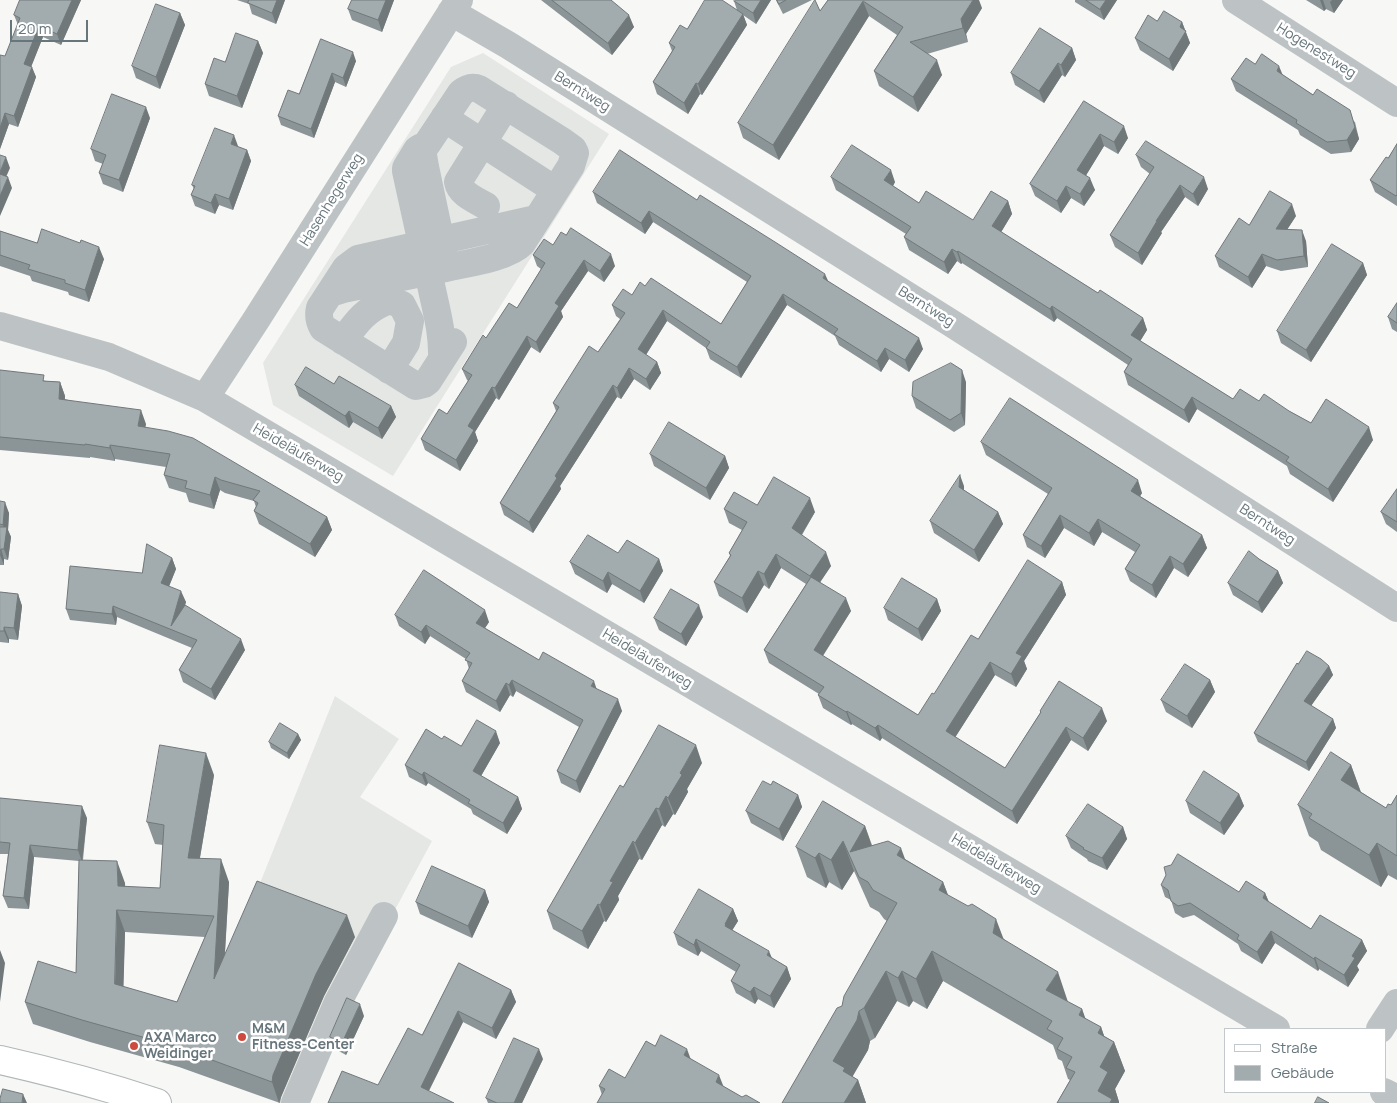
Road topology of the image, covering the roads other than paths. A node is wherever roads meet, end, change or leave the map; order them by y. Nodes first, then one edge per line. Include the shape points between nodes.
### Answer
1 (1236, 0) edge
2 (455, 6) edge
3 (1397, 102) edge
4 (506, 105) junction
5 (444, 118) junction
6 (481, 143) junction
7 (546, 203) junction
8 (486, 206) dead end
9 (431, 243) junction
10 (437, 269) junction
11 (330, 293) junction
12 (0, 326) edge
13 (343, 341) junction
14 (390, 370) junction
15 (205, 398) junction
16 (1397, 608) edge
17 (384, 916) dead end
18 (1397, 1003) edge
19 (1274, 1028) edge
20 (1381, 1028) edge
21 (0, 1060) edge
22 (1386, 1093) edge
23 (1397, 1100) edge
24 (157, 1103) edge
25 (295, 1103) edge

1 - 3 street, Hogenestweg
2 - 15 street, Hasenhegerweg
2 - 16 street, Berntweg via 508,45
4 - 5 street via 480,89 469,88 457,98
4 - 6 street
4 - 7 street via 575,153
5 - 6 street
5 - 9 street via 427,144 417,150 406,171
6 - 7 street
6 - 8 street via 458,182 462,191
7 - 9 street
7 - 10 street via 517,247 493,258
9 - 10 street
9 - 11 street via 358,259 346,268
10 - 11 street
10 - 14 street via 442,358 428,380 418,386
11 - 13 street via 320,308 320,322 323,328
12 - 15 street, Heideläuferweg via 108,358
13 - 14 street
13 - 14 street via 359,318 377,304 390,300 402,305 410,322 406,343
15 - 19 street, Heideläuferweg
17 - 25 street via 338,1002
18 - 20 street
21 - 24 main road
22 - 23 street

